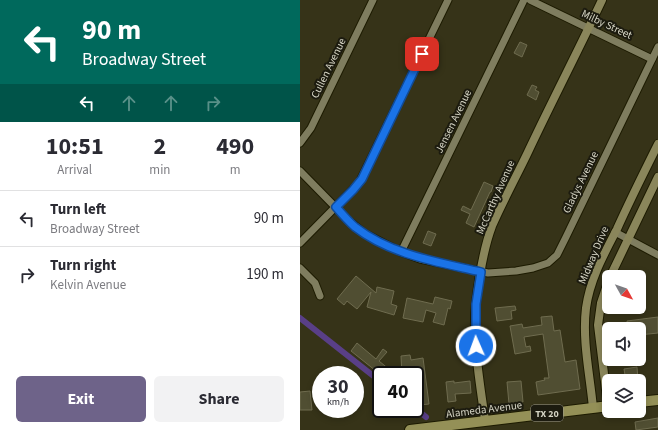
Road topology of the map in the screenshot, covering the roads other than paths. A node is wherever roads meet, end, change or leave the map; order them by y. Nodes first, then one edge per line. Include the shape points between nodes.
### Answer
1 (373, 0) edge
2 (448, 0) edge
3 (524, 0) edge
4 (530, 0) edge
5 (602, 0) edge
6 (589, 29) junction
7 (658, 47) edge
8 (652, 59) junction
9 (300, 143) edge
10 (658, 144) edge
11 (300, 171) edge
12 (658, 177) edge
13 (336, 207) junction
14 (615, 232) junction
15 (628, 239) junction
16 (300, 243) edge
17 (401, 252) junction
18 (658, 255) edge
19 (300, 268) edge
20 (613, 270) edge
21 (481, 272) junction
22 (320, 296) dead end
23 (602, 304) edge
24 (604, 374) edge
25 (658, 400) edge
26 (646, 401) edge
27 (602, 407) edge
28 (594, 408) junction
29 (485, 420) junction
30 (410, 430) edge

1 - 9 street, Cullen Avenue via 311,128
2 - 13 street via 362,179
3 - 17 street, Jensen Avenue
4 - 6 street, Milby Street
5 - 6 main road, McCarthy Avenue
6 - 8 street, Milby Street
6 - 21 main road, McCarthy Avenue via 492,226
7 - 8 street, Gladys Avenue
8 - 21 street, Gladys Avenue via 557,255 548,263 532,268 495,273
10 - 14 main road, Midway Drive
11 - 13 street, Gladys Avenue
12 - 15 main road
13 - 16 street
13 - 17 street, Gladys Avenue via 364,233
14 - 15 street
14 - 28 main road, Midway Drive via 593,279 586,309 587,348
15 - 18 street
15 - 20 main road
17 - 21 street, Gladys Avenue
19 - 22 street via 315,284
21 - 29 main road, McCarthy Avenue via 475,320
23 - 24 main road via 598,325
25 - 26 main road
27 - 28 main road, Alameda Avenue / TX 20
28 - 29 main road, Alameda Avenue / TX 20
29 - 30 main road, Alameda Avenue / TX 20

